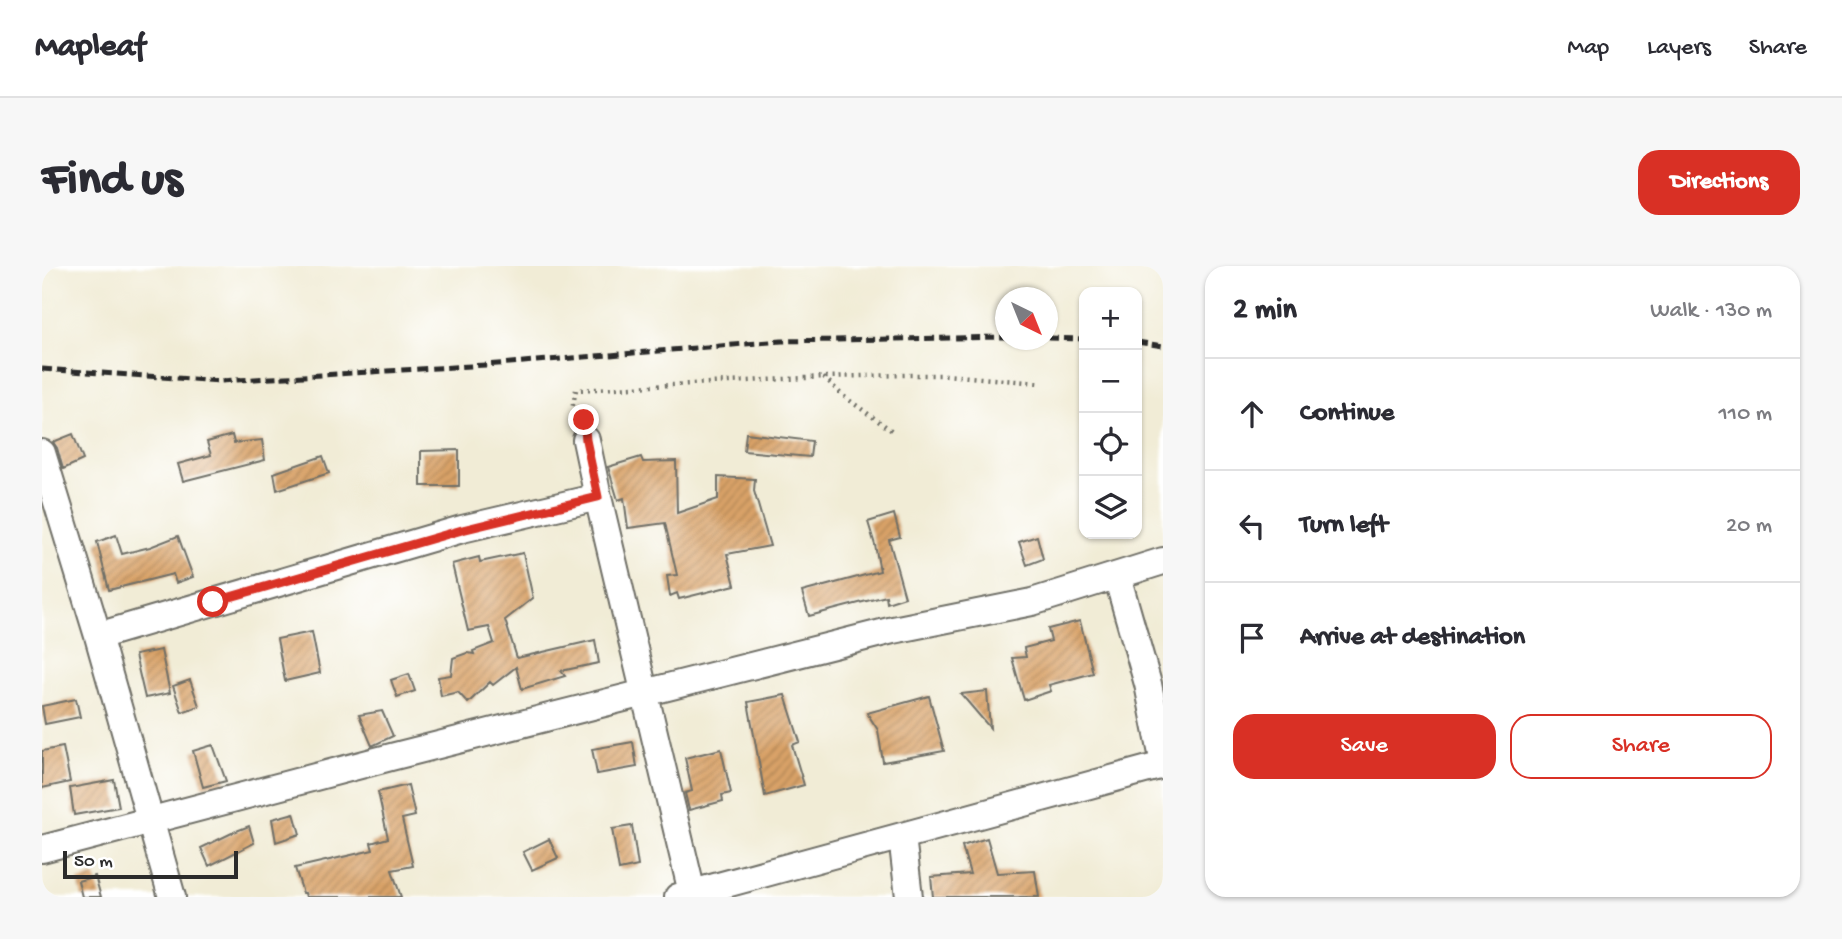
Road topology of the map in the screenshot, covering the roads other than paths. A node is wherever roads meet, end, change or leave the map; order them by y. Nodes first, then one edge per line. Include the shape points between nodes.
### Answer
1 (586, 440) road end
2 (42, 453) edge
3 (598, 497) junction
4 (1163, 561) edge
5 (1117, 576) junction
6 (98, 636) junction
7 (645, 691) junction
8 (1163, 759) edge
9 (1163, 765) edge
10 (151, 820) junction
11 (902, 836) junction
12 (42, 849) edge
13 (688, 896) edge
14 (172, 897) edge
15 (909, 897) edge

1 - 3 street
2 - 6 street
3 - 6 street via 462,530
3 - 7 street
4 - 5 street
5 - 7 street via 1032,602 893,629
5 - 8 street via 1148,684
6 - 10 street
7 - 10 street
7 - 13 street
9 - 11 street
10 - 12 street
10 - 14 street
11 - 13 street
11 - 15 street

